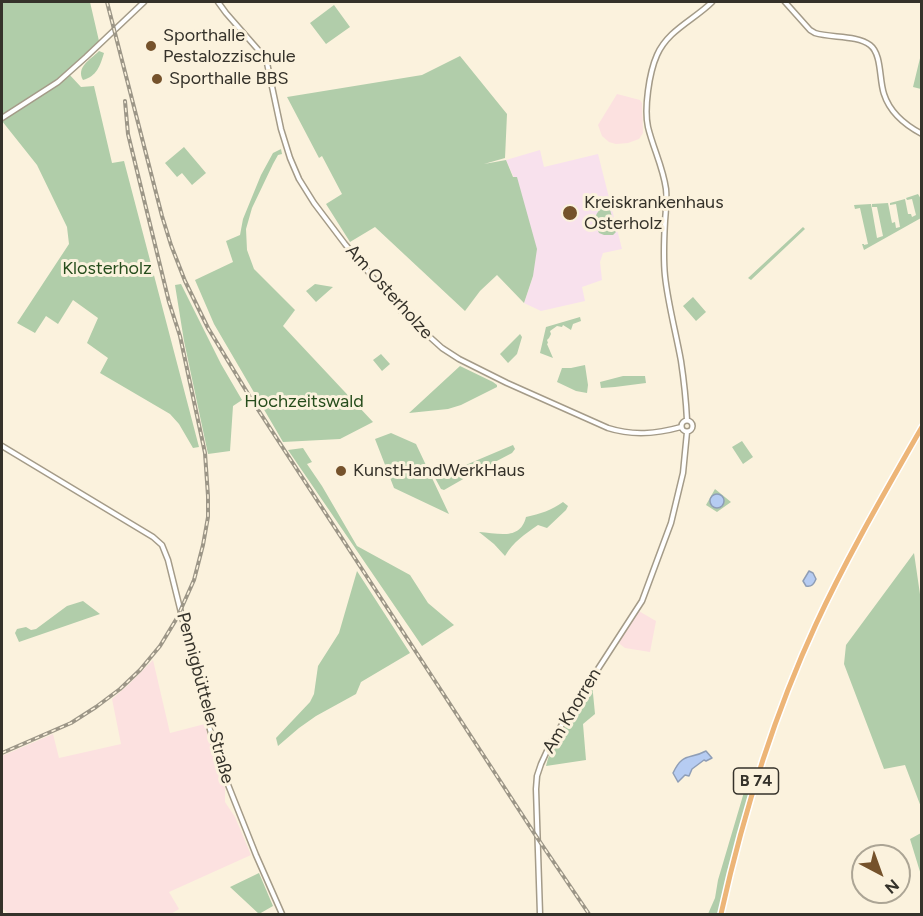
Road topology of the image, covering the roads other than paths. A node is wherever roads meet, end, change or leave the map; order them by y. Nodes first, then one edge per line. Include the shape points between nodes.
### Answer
1 (144, 2) edge
2 (218, 2) edge
3 (712, 2) edge
4 (785, 2) edge
5 (2, 118) edge
6 (921, 134) edge
7 (687, 420) junction
8 (921, 427) edge
9 (681, 428) junction
10 (687, 432) junction
11 (2, 446) edge
12 (282, 915) edge
13 (540, 915) edge
14 (721, 915) edge

1 - 5 street via 58,82
2 - 9 street, Am Osterholze via 267,63 290,159 314,203 380,287 429,337 459,359 608,428 645,434
3 - 7 street via 681,25 663,45 655,60 647,105 648,125 667,193 665,278
4 - 6 street via 810,30 869,44 877,56 885,96 903,122
7 - 9 street
7 - 10 street via 692,426
8 - 14 main road, B 74 via 848,560 776,719
9 - 10 street
10 - 13 street, Am Knorren via 683,473 670,523 642,601 546,752 537,776
11 - 12 street, Pennigbütteler Straße via 162,545 219,762

